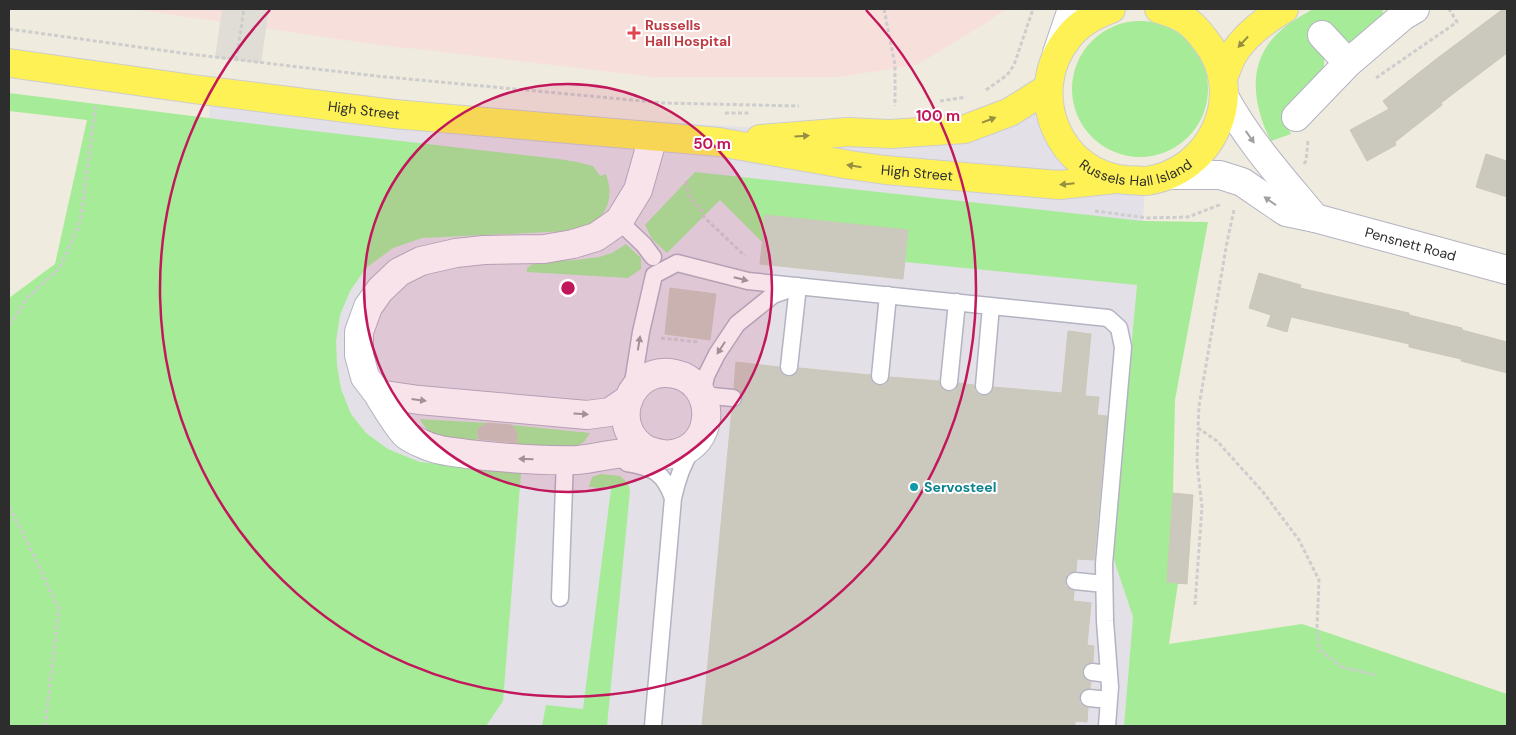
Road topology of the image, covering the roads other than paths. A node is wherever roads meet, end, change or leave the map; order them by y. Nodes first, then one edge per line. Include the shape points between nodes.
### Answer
1 (1072, 9) edge
2 (1111, 9) edge
3 (1159, 9) edge
4 (1284, 9) edge
5 (1405, 11) edge
6 (1322, 35) dead end
7 (9, 63) edge
8 (1348, 63) junction
9 (1050, 77) junction
10 (1224, 87) junction
11 (1302, 127) road end
12 (653, 137) junction
13 (719, 142) junction
14 (1170, 175) junction
15 (1116, 179) junction
16 (1315, 218) junction
17 (619, 221) junction
18 (653, 257) junction
19 (677, 262) junction
20 (1507, 270) edge
21 (654, 275) junction
22 (798, 286) junction
23 (888, 296) junction
24 (957, 302) junction
25 (991, 306) junction
26 (789, 368) dead end
27 (880, 376) dead end
28 (949, 382) dead end
29 (984, 386) dead end
30 (378, 394) junction
31 (630, 395) junction
32 (702, 395) junction
33 (733, 398) dead end
34 (699, 439) junction
35 (662, 454) junction
36 (594, 458) junction
37 (564, 460) junction
38 (673, 498) junction
39 (1076, 581) dead end
40 (1104, 584) junction
41 (560, 598) dead end
42 (1092, 672) dead end
43 (1109, 674) junction
44 (1089, 698) dead end
45 (1109, 700) junction
46 (653, 726) edge
47 (1106, 726) edge

1 - 9 street
2 - 9 main road via 1080,25 1068,37 1059,50
3 - 10 main road, Russels Hall Island via 1196,28 1214,51
4 -> 10 main road via 1252,33 1236,50
5 - 8 street
6 - 8 street
7 - 12 main road, High Street via 394,114
8 - 11 street
13 -> 9 main road, High Street via 848,132 890,134 965,129 1010,112
9 - 15 main road, Russels Hall Island via 1050,111 1066,146 1095,171
10 - 14 main road, Russels Hall Island via 1221,116 1214,135 1193,160
10 -> 16 street via 1233,114
12 - 13 main road, High Street
12 - 17 street via 638,190
15 -> 13 main road, High Street via 1059,185 885,170
14 - 15 main road, Russels Hall Island via 1146,181
16 -> 14 street, Pensnett Road via 1286,212 1242,182 1220,175
16 - 20 street, Pensnett Road
17 - 18 lane
17 - 30 street via 596,237 573,244 456,253 421,262 399,272 368,307 359,332 358,355 365,377
18 - 19 lane
18 - 21 lane
19 - 21 lane
19 -> 22 lane via 748,281
31 -> 21 lane
22 - 23 lane
22 - 26 lane
22 -> 32 lane via 773,294 737,324 706,376
23 - 24 lane
23 - 27 lane
24 - 25 lane
24 - 28 lane
25 - 29 lane
25 - 40 lane via 1108,318 1119,328 1123,347
30 -> 31 street via 587,415 610,412
37 -> 30 street via 502,458 438,450 405,434
31 - 32 street via 640,382 664,372 689,380
31 - 35 street via 626,404 629,431 648,450
32 - 33 lane
32 - 34 street via 707,413
34 - 35 street via 676,453
34 - 38 lane via 683,462
35 - 36 street via 626,453
36 - 37 street
36 - 38 lane via 643,465 668,484
37 - 41 lane
38 - 46 lane
39 - 40 lane
40 - 43 lane
42 - 43 lane
43 - 45 lane
44 - 45 lane
45 - 47 lane

